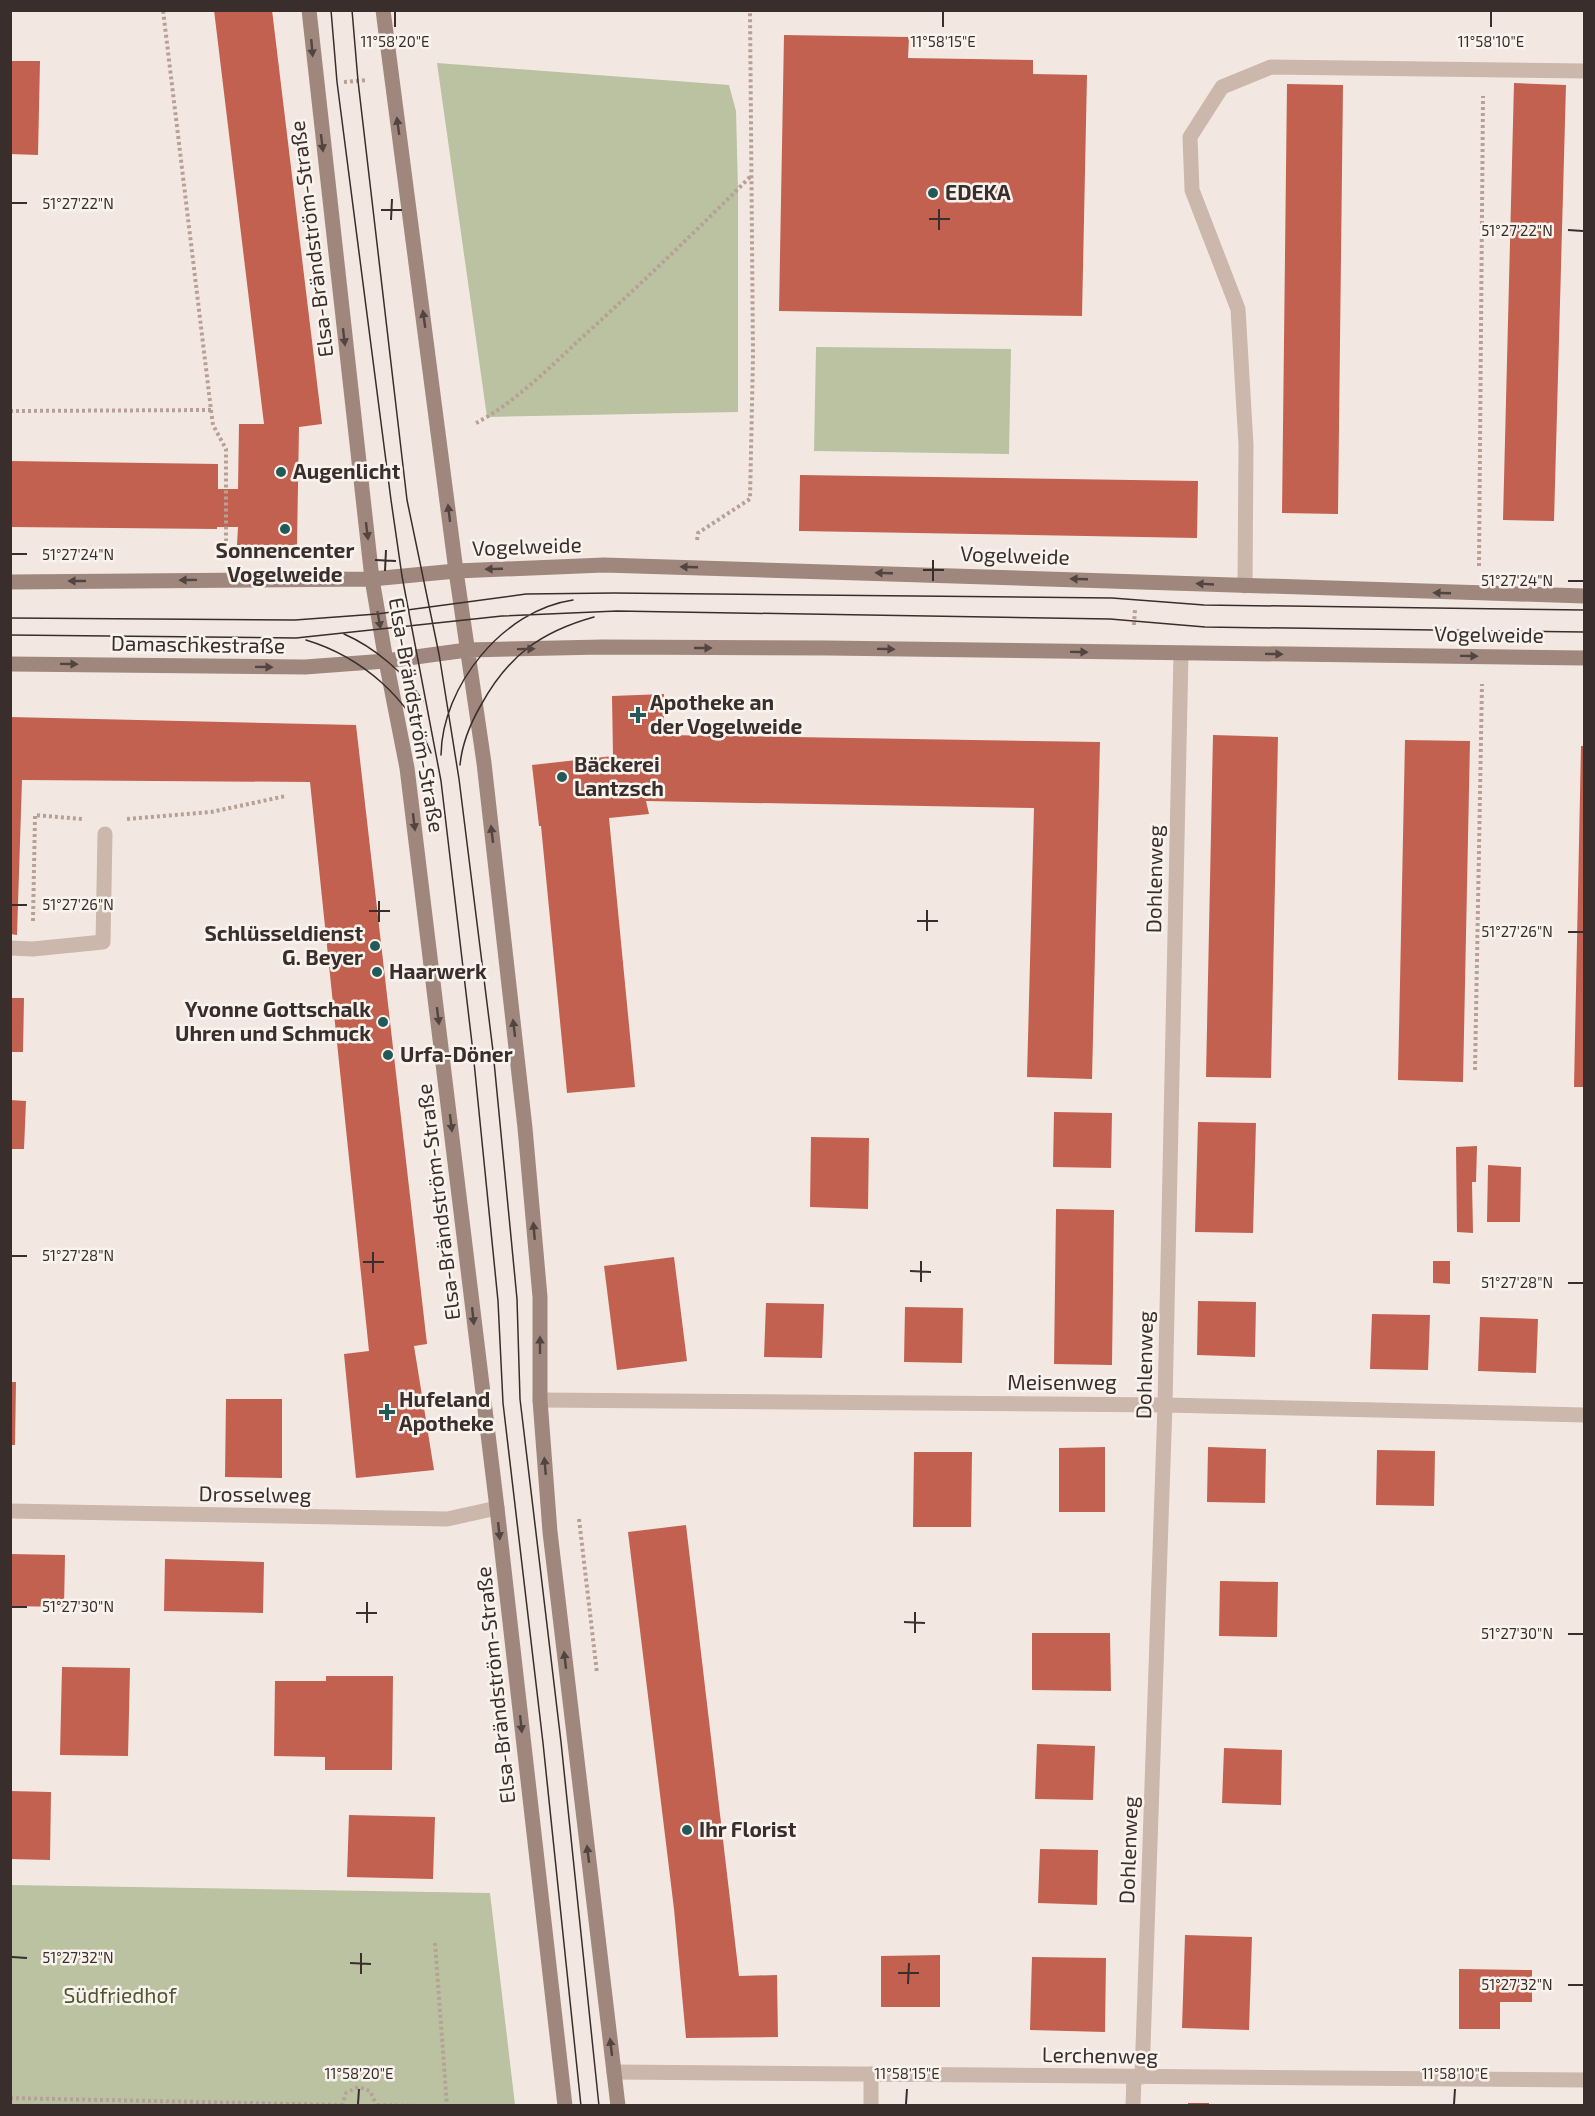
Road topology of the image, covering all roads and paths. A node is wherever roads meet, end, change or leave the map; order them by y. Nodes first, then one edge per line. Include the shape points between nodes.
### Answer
1 (163, 10) edge
2 (309, 10) edge
3 (383, 10) edge
4 (750, 10) edge
5 (1483, 69) junction
6 (1584, 71) edge
7 (392, 78) junction
8 (316, 85) junction
9 (752, 176) junction
10 (211, 410) junction
11 (10, 411) edge
12 (476, 423) dead end
13 (697, 540) dead end
14 (226, 553) dead end
15 (456, 571) junction
16 (372, 579) junction
17 (1137, 581) junction
18 (10, 582) edge
19 (1245, 586) junction
20 (1478, 594) junction
21 (1584, 596) edge
22 (468, 650) junction
23 (1131, 653) junction
24 (1181, 653) junction
25 (1483, 656) junction
26 (1584, 657) edge
27 (386, 661) junction
28 (10, 664) edge
29 (105, 834) dead end
30 (10, 948) edge
31 (1475, 1070) dead end
32 (540, 1400) junction
33 (1165, 1405) junction
34 (1584, 1415) edge
35 (497, 1508) junction
36 (10, 1511) edge
37 (435, 1943) dead end
38 (614, 2072) junction
39 (871, 2074) junction
40 (1138, 2077) junction
41 (1584, 2080) edge
42 (10, 2098) edge
43 (86, 2100) junction
44 (141, 2103) edge
45 (342, 2105) edge
46 (377, 2105) edge
47 (86, 2106) edge
48 (420, 2106) edge
49 (447, 2106) edge
50 (565, 2106) edge
51 (618, 2106) edge
52 (871, 2106) edge
53 (1133, 2106) edge

1 - 10 path
2 -> 8 street, Elsa-Brändström-Straße
3 - 7 street
4 - 9 path
5 - 6 street
5 - 19 street via 1271,66 1222,87 1190,137 1192,190 1238,309 1246,445
5 - 20 path
7 - 8 path
15 -> 7 street
8 -> 16 street, Elsa-Brändström-Straße
9 - 12 path via 543,373
9 - 13 path via 750,499 698,533
10 - 11 path
10 - 14 path via 213,425 226,449
15 - 16 street, Vogelweide
17 -> 15 street, Vogelweide via 604,565
15 - 22 street
16 -> 18 street
16 -> 27 street, Elsa-Brändström-Straße
19 -> 17 street, Vogelweide
17 - 23 path
20 -> 19 street, Vogelweide
20 - 21 street, Vogelweide
22 -> 23 street, Vogelweide via 827,648
22 - 27 street, Vogelweide
32 -> 22 street via 540,1297 525,1128
23 - 24 street, Vogelweide
24 -> 25 street, Vogelweide
24 - 33 street, Dohlenweg
25 - 26 street, Vogelweide
25 - 31 path
28 -> 27 street, Damaschkestraße via 305,667
27 -> 35 street, Elsa-Brändström-Straße via 407,768
29 - 30 street via 103,942
32 - 33 street, Meisenweg
38 -> 32 street via 550,1532
33 - 34 street, Meisenweg
33 - 40 street, Dohlenweg
35 - 36 street, Drosselweg via 447,1519
35 -> 50 street, Elsa-Brändström-Straße
37 - 49 path
38 - 39 street, Lerchenweg
38 - 51 street
39 - 40 street, Lerchenweg
39 - 52 street
40 - 41 street, Lerchenweg
40 - 53 street, Dohlenweg
42 - 43 path
43 - 44 path
43 - 47 path
44 - 45 path
45 - 46 path via 346,2093 358,2087 370,2091
46 - 48 path

